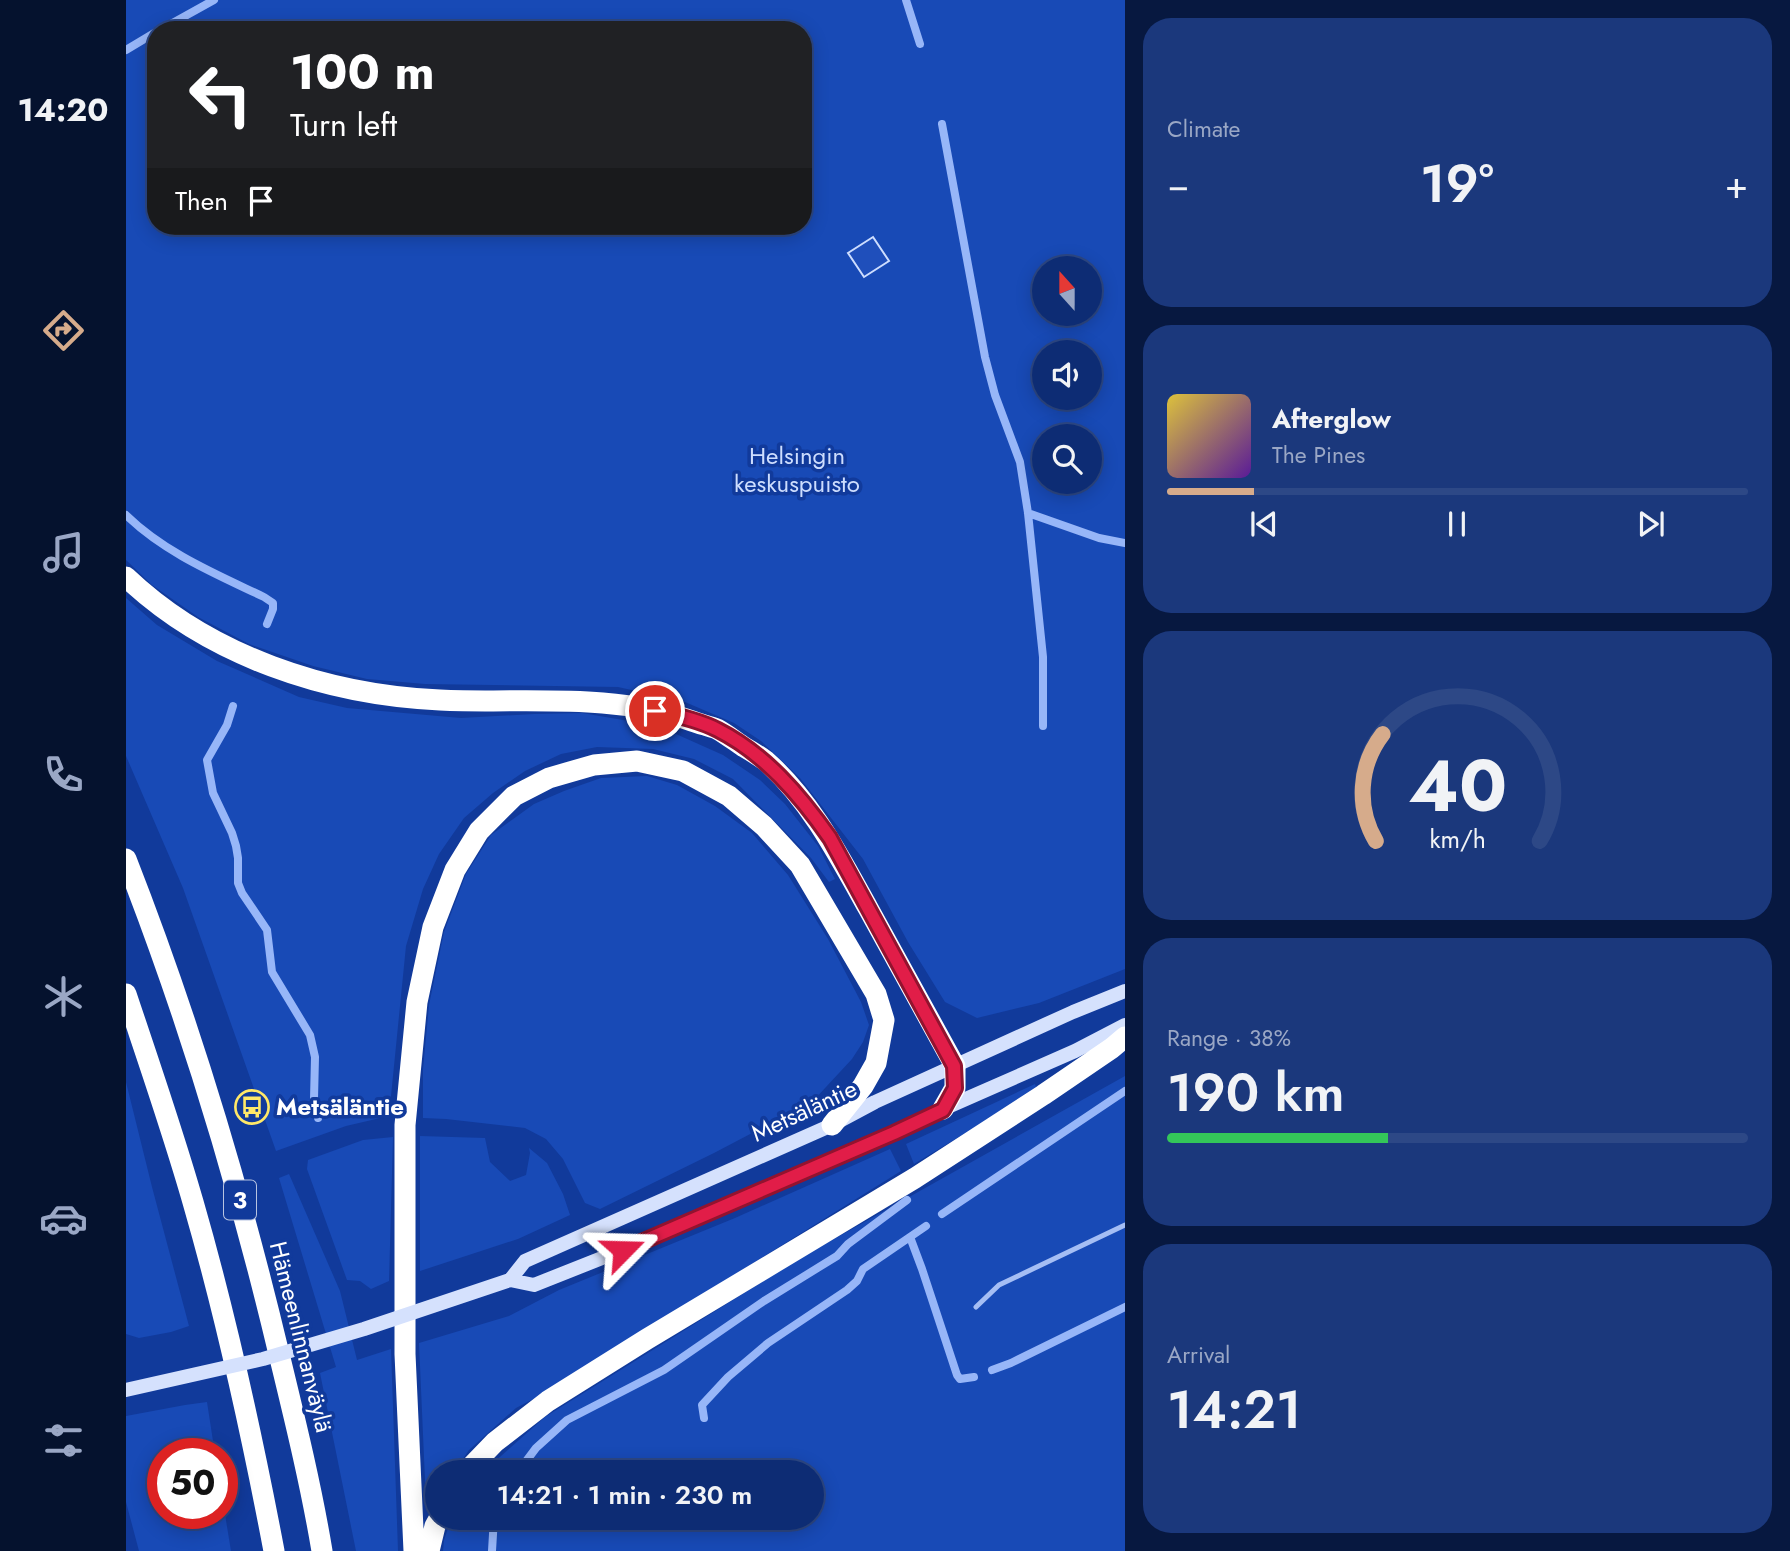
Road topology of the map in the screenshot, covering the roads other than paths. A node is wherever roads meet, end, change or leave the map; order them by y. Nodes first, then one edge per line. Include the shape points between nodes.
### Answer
1 (126, 577) edge
2 (126, 859) edge
3 (1125, 990) edge
4 (126, 994) edge
5 (1125, 1025) edge
6 (1125, 1037) edge
7 (954, 1066) junction
8 (943, 1110) junction
9 (832, 1125) junction
10 (1125, 1225) edge
11 (510, 1280) junction
12 (976, 1307) dead end
13 (126, 1390) edge
14 (478, 1460) edge
15 (434, 1530) edge
16 (274, 1551) edge
17 (322, 1551) edge
18 (414, 1551) edge
19 (429, 1551) edge

1 - 7 highway via 192,626 249,657 309,679 373,694 438,700 591,701 634,706 717,730 765,761 820,823
2 - 17 highway, Hämeenlinnanväylä / 3 via 215,1114 237,1191 311,1486
3 - 7 main road, Metsäläntie
4 - 16 highway, 3 via 164,1105 214,1279
5 - 8 main road, Metsäläntie
6 - 14 highway via 915,1178 548,1401
7 - 8 highway via 955,1088
7 - 9 main road, Metsäläntie
8 - 11 main road, Metsäläntie via 576,1269 534,1285
9 - 11 main road, Metsäläntie via 526,1261
9 - 18 highway via 876,1063 884,1020 876,994 800,864 729,796 683,771 637,761 594,765 549,778 514,796 479,831 455,870 433,927 417,1002 405,1125 405,1354
10 - 12 lane via 999,1285
11 - 13 main road, Metsäläntie, bridge via 263,1359
15 - 19 highway

